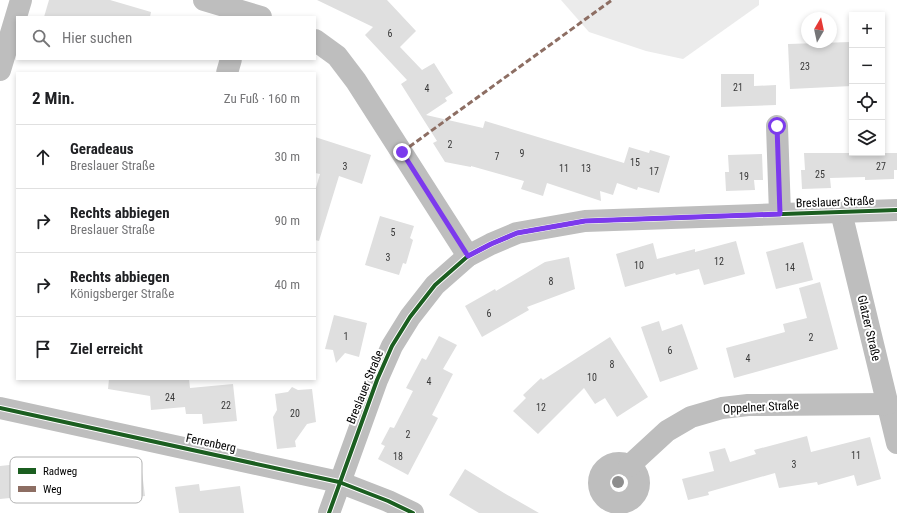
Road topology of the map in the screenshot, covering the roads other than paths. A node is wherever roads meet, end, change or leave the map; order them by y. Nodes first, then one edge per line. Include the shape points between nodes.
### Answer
1 (22, 0) edge
2 (204, 0) edge
3 (250, 15) edge
4 (17, 16) edge
5 (16, 19) edge
6 (316, 41) edge
7 (231, 60) edge
8 (0, 70) edge
9 (227, 72) edge
10 (777, 126) dead end
11 (897, 210) edge
12 (841, 212) junction
13 (780, 214) junction
14 (468, 256) junction
15 (887, 404) junction
16 (0, 408) edge
17 (897, 443) edge
18 (629, 466) dead end
19 (339, 482) junction
20 (329, 513) edge
21 (413, 513) edge

1 - 4 street
2 - 3 street
5 - 8 street
6 - 14 street via 337,56 356,81
7 - 9 street
10 - 13 street, Breslauer Straße
11 - 12 street, Breslauer Straße
12 - 13 street, Breslauer Straße
12 - 15 street, Glatzer Straße
13 - 14 street, Breslauer Straße via 585,221 517,233
14 - 19 street, Breslauer Straße via 436,285 410,317 392,346
15 - 17 street, Glatzer Straße
15 - 18 street, Oppelner Straße via 748,405 722,408 691,417 667,431
16 - 19 street, Ferrenberg
19 - 20 street, Breslauer Straße
19 - 21 street, Ferrenberg

